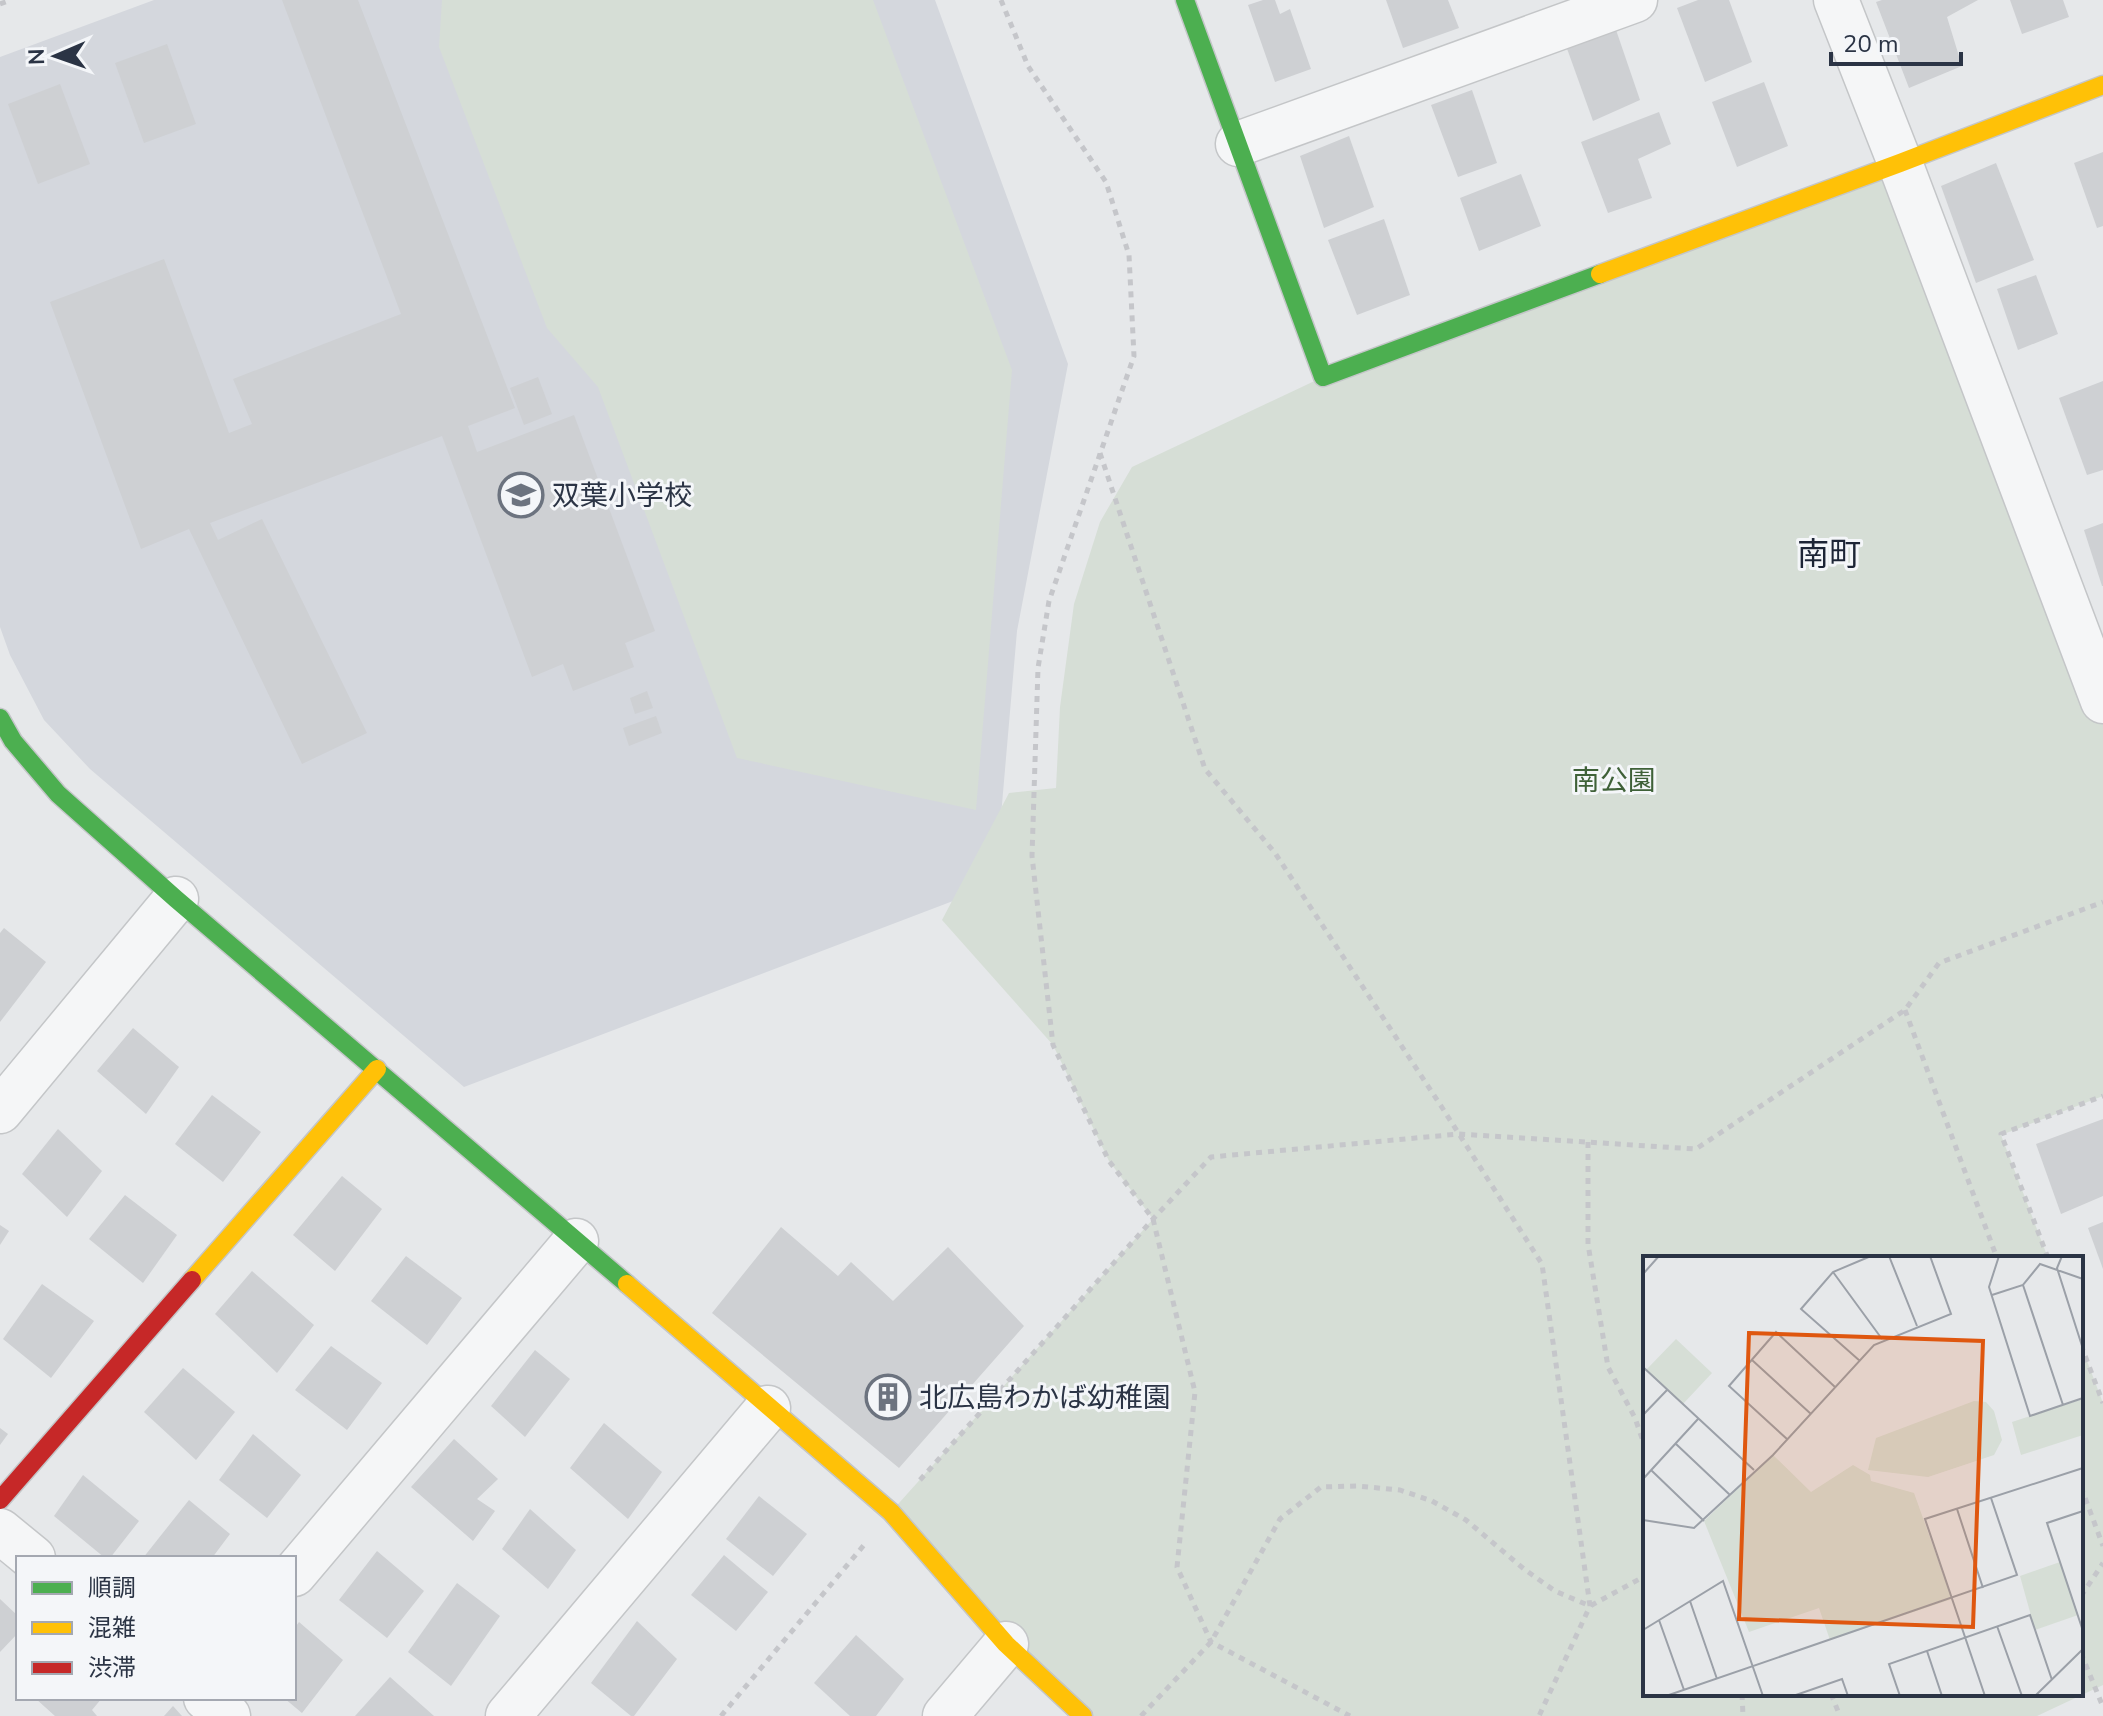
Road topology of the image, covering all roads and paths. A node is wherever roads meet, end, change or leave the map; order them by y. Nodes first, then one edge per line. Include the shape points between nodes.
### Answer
1 (11, 0) edge
2 (1001, 0) edge
3 (1185, 0) edge
4 (1635, 0) edge
5 (1836, 0) edge
6 (0, 4) edge
7 (2103, 85) edge
8 (1238, 144) junction
9 (1900, 163) junction
10 (1100, 452) junction
11 (2103, 701) edge
12 (4, 737) edge
13 (176, 899) junction
14 (2103, 902) edge
15 (1905, 1010) junction
16 (377, 1069) junction
17 (2103, 1096) edge
18 (0, 1111) edge
19 (1459, 1134) junction
20 (1588, 1142) junction
21 (1153, 1219) junction
22 (576, 1241) junction
23 (1996, 1256) edge
24 (2047, 1256) edge
25 (2083, 1350) edge
26 (2103, 1403) edge
27 (768, 1408) junction
28 (1643, 1441) edge
29 (2083, 1492) edge
30 (0, 1500) edge
31 (891, 1512) junction
32 (0, 1531) edge
33 (2103, 1546) edge
34 (31, 1556) edge
35 (2103, 1563) edge
36 (296, 1572) edge
37 (1643, 1577) edge
38 (2083, 1593) edge
39 (1590, 1606) junction
40 (1211, 1642) junction
41 (1006, 1644) junction
42 (2083, 1658) edge
43 (1742, 1696) edge
44 (1832, 1696) edge
45 (208, 1700) edge
46 (2103, 1707) edge
47 (228, 1716) edge
48 (508, 1716) edge
49 (721, 1716) edge
50 (945, 1716) edge
51 (1083, 1716) edge
52 (1141, 1716) edge
53 (1350, 1716) edge
54 (1539, 1716) edge
55 (1743, 1716) edge
56 (1840, 1716) edge

1 - 6 path
2 - 10 path via 1028,66 1106,182 1129,255 1134,356
3 - 8 street
4 - 8 street
5 - 9 street
7 - 9 street
8 - 9 street via 1323,377
9 - 11 street
10 - 19 path via 1205,769 1275,853
10 - 21 path via 1054,587 1038,668 1032,856 1053,1045 1109,1161
12 - 13 street via 58,794
13 - 16 street
13 - 18 street
14 - 15 path via 1939,963
15 - 20 path via 1696,1149
15 - 23 path
16 - 22 street
16 - 30 street
17 - 24 path via 2001,1134
19 - 20 path
19 - 21 path via 1211,1157
19 - 39 path via 1542,1264
20 - 28 path via 1588,1244 1608,1367
21 - 31 path
21 - 40 path via 1195,1392 1177,1567
22 - 27 street
22 - 36 street
25 - 26 path
27 - 31 street
27 - 48 street
29 - 33 path
31 - 41 street
31 - 49 path
32 - 34 street
35 - 38 path
37 - 39 path
39 - 40 path via 1555,1591 1466,1520 1432,1501 1400,1490 1321,1487 1280,1519
39 - 54 path
40 - 52 path
40 - 53 path
41 - 50 street
41 - 51 street
42 - 46 path
43 - 55 path
44 - 56 path
45 - 47 street

